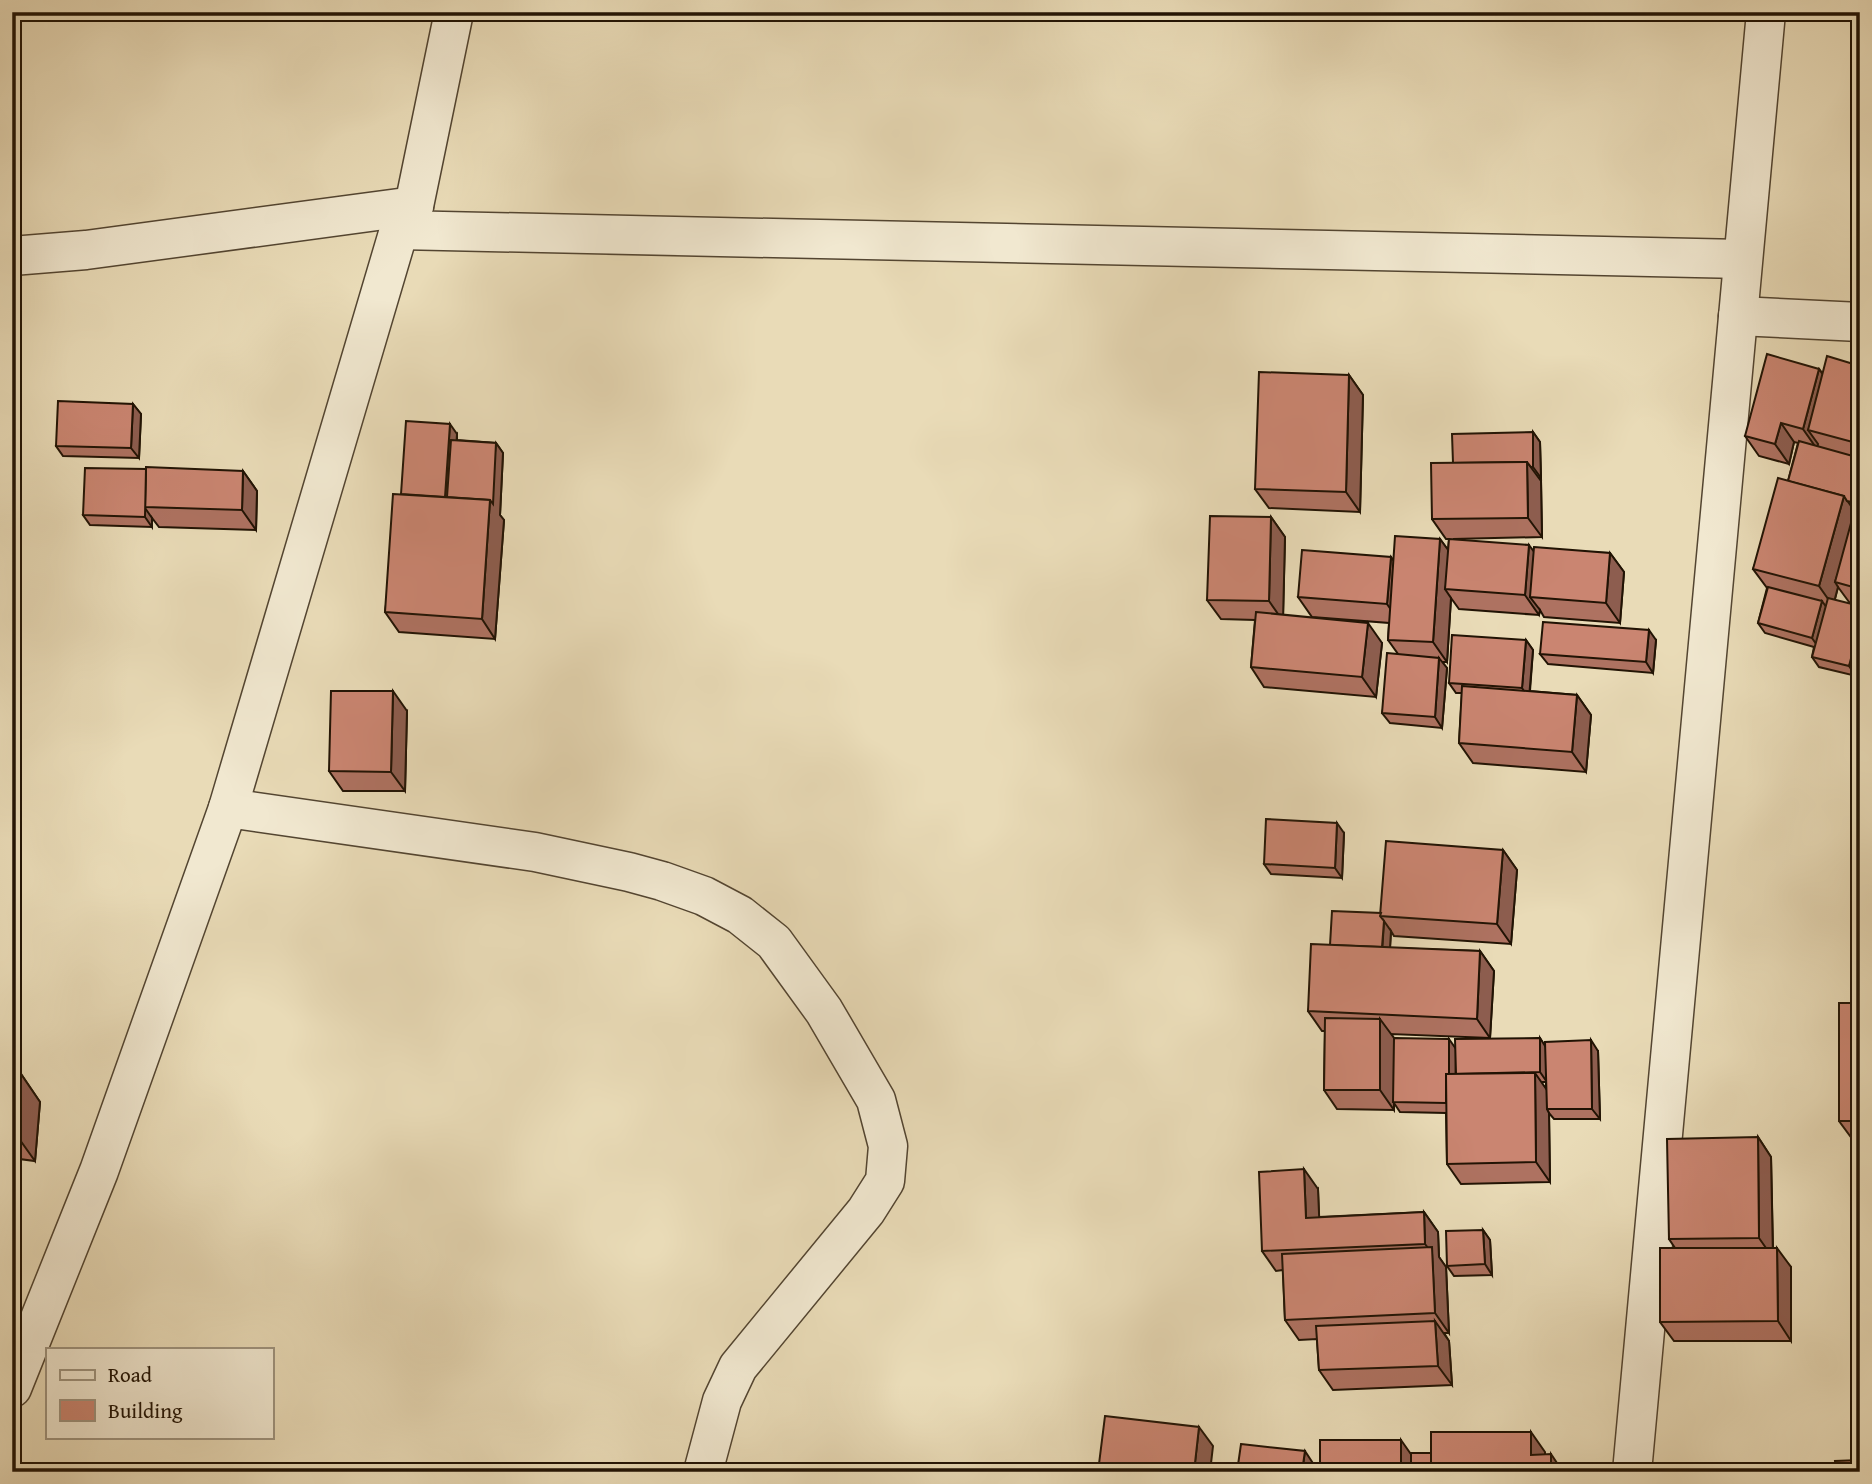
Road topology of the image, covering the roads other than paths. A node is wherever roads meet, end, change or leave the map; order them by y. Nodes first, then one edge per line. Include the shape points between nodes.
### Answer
1 (454, 12) edge
2 (1766, 12) edge
3 (407, 218) junction
4 (12, 256) edge
5 (1742, 258) junction
6 (1738, 316) junction
7 (1860, 321) edge
8 (228, 808) junction
9 (12, 1388) edge
10 (703, 1472) edge
11 (1632, 1472) edge

1 - 3 street
2 - 5 street
3 - 4 street
3 - 5 street
3 - 8 street
5 - 6 street
6 - 7 street
6 - 11 street
8 - 9 street via 99,1171
8 - 10 street via 535,852 663,881 740,915 774,942 824,1011 876,1100 888,1146 885,1181 866,1211 738,1367 722,1401

